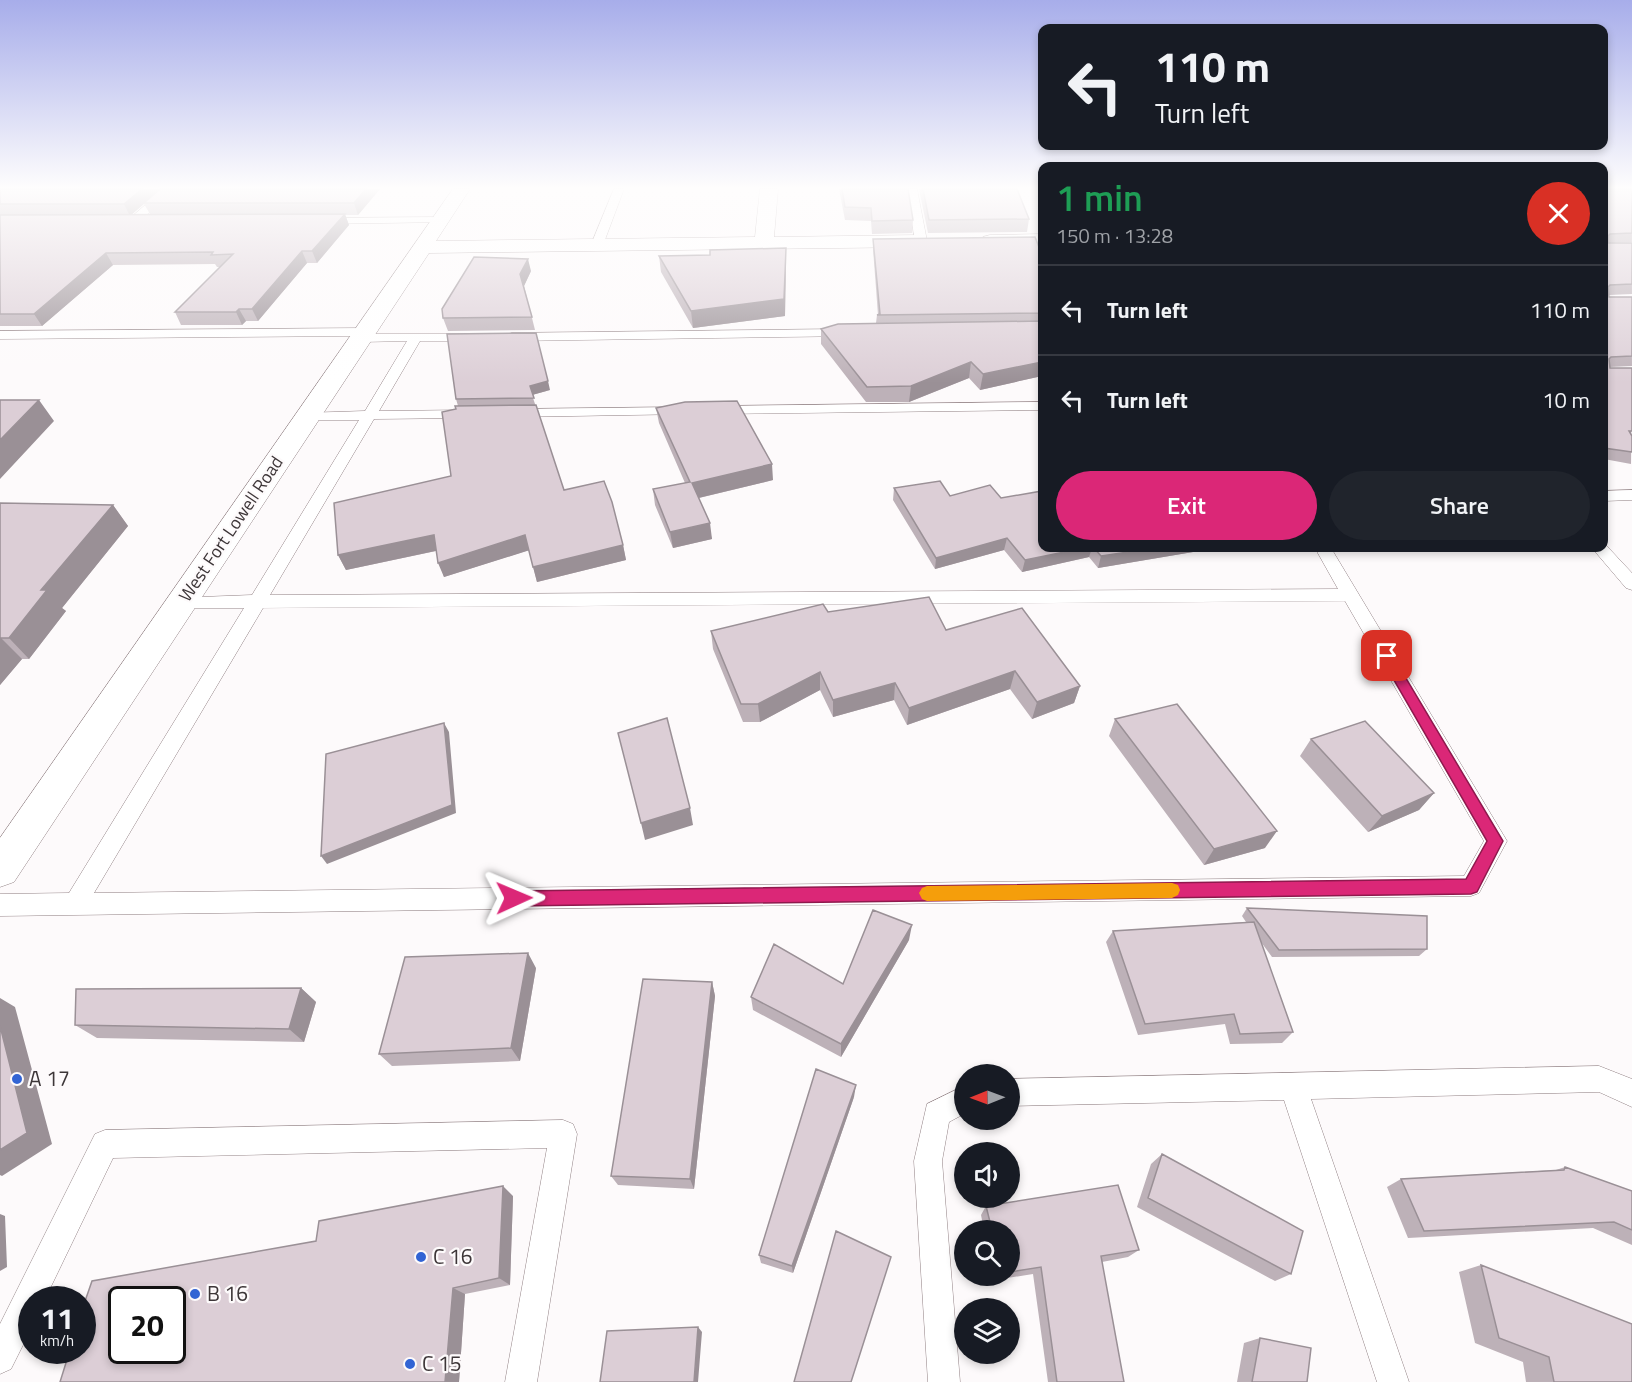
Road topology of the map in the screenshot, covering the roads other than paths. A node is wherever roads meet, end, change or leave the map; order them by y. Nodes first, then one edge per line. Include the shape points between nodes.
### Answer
1 (419, 253) edge
2 (865, 332) edge
3 (0, 335) edge
4 (363, 335) junction
5 (416, 338) junction
6 (1038, 406) edge
7 (500, 413) edge
8 (476, 414) edge
9 (370, 415) junction
10 (308, 416) junction
11 (1632, 495) edge
12 (1608, 496) edge
13 (1325, 552) edge
14 (1604, 552) edge
15 (1632, 584) edge
16 (1350, 595) junction
17 (181, 602) junction
18 (257, 602) junction
19 (0, 870) edge
20 (75, 904) junction
21 (0, 905) edge
22 (1293, 1087) junction
23 (1020, 1093) edge
24 (1632, 1093) edge
25 (954, 1105) edge
26 (0, 1358) edge
27 (521, 1382) edge
28 (944, 1382) edge
29 (1393, 1382) edge

1 - 4 street, West Fort Lowell Road
2 - 5 lane
3 - 4 lane
4 - 5 lane
4 - 10 street, West Fort Lowell Road
5 - 9 lane
6 - 7 lane
8 - 9 lane
9 - 10 lane
9 - 18 lane
10 - 17 street, West Fort Lowell Road
11 - 12 lane
13 - 16 lane
14 - 15 lane
16 - 18 lane
16 - 20 lane via 1496,841 1471,886
17 - 18 lane
17 - 19 street, West Fort Lowell Road
18 - 20 lane
20 - 21 lane
22 - 23 lane
22 - 24 lane via 1599,1079
22 - 29 lane
25 - 28 lane via 937,1114 928,1161
26 - 27 lane via 105,1144 563,1134

